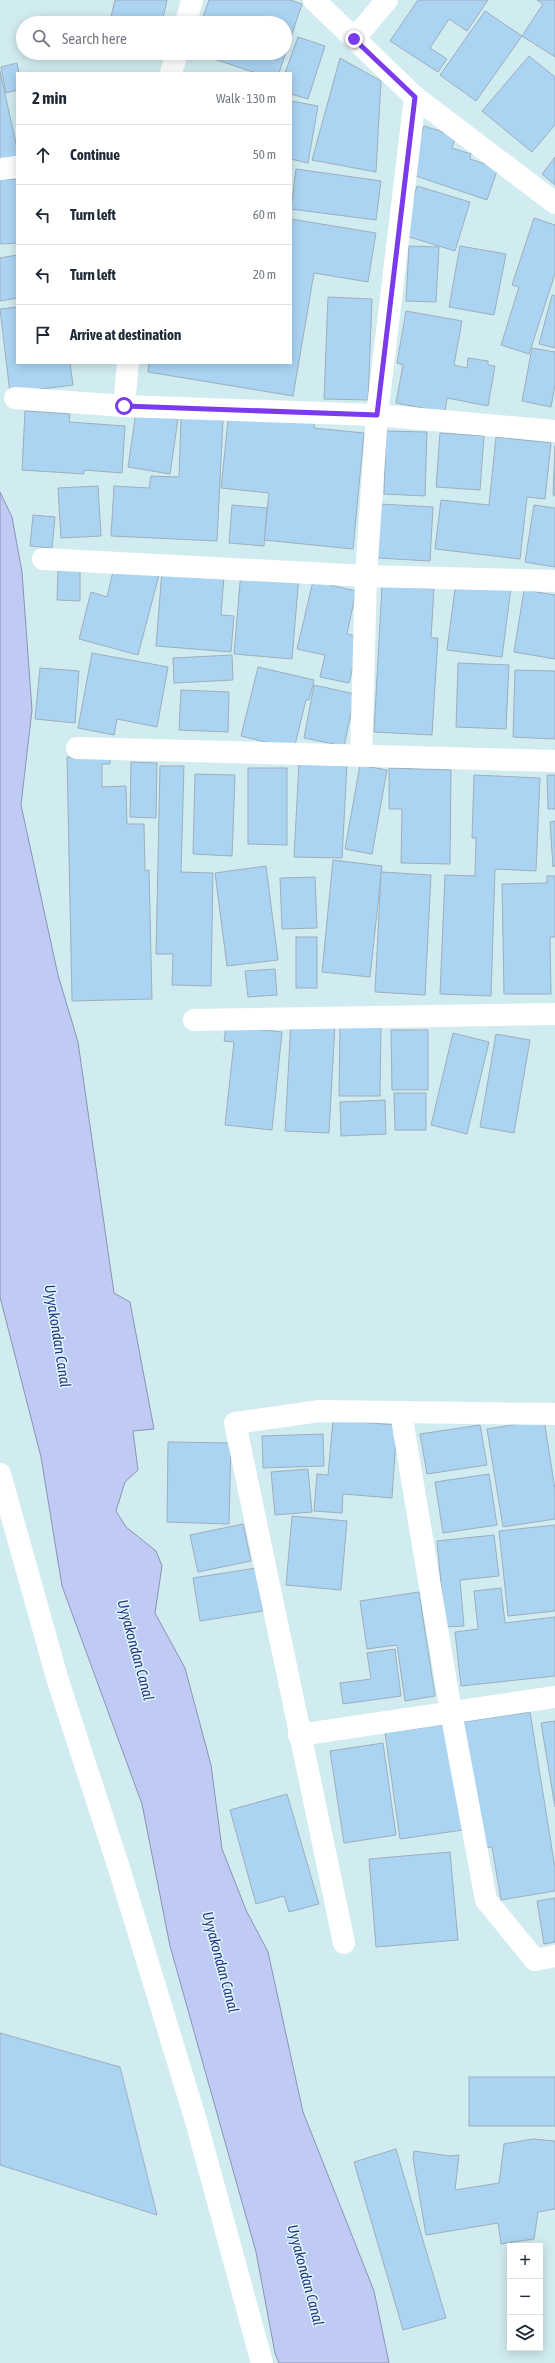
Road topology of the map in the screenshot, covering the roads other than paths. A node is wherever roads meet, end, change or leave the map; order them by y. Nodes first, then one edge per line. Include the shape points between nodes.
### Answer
1 (192, 0) edge
2 (314, 0) edge
3 (387, 0) edge
4 (188, 16) edge
5 (354, 39) junction
6 (175, 60) edge
7 (171, 72) edge
8 (415, 97) junction
9 (16, 167) edge
10 (0, 169) edge
11 (555, 203) edge
12 (128, 364) edge
13 (15, 398) dead end
14 (124, 406) junction
15 (377, 415) junction
16 (555, 430) edge
17 (43, 559) dead end
18 (366, 576) junction
19 (555, 581) edge
20 (77, 748) dead end
21 (361, 756) junction
22 (555, 761) edge
23 (555, 1014) edge
24 (194, 1020) dead end
25 (401, 1413) junction
26 (554, 1418) edge
27 (0, 1474) edge
28 (555, 1697) edge
29 (451, 1712) junction
30 (299, 1735) junction
31 (344, 1943) dead end
32 (555, 1956) edge
33 (262, 2363) edge

1 - 4 street
2 - 5 street
3 - 5 street
5 - 8 street
6 - 7 street
8 - 11 street
8 - 15 street
9 - 10 street
12 - 14 street
13 - 14 street
14 - 15 street
15 - 16 street
15 - 18 street
17 - 18 street
18 - 19 street
18 - 21 street
20 - 21 street
21 - 22 street
23 - 24 street
25 - 26 street
25 - 29 street
25 - 30 street via 320,1411 235,1423
27 - 33 street via 58,1681 119,1868 196,2121
28 - 29 street
29 - 30 street
29 - 32 street via 486,1900 535,1960
30 - 31 street

